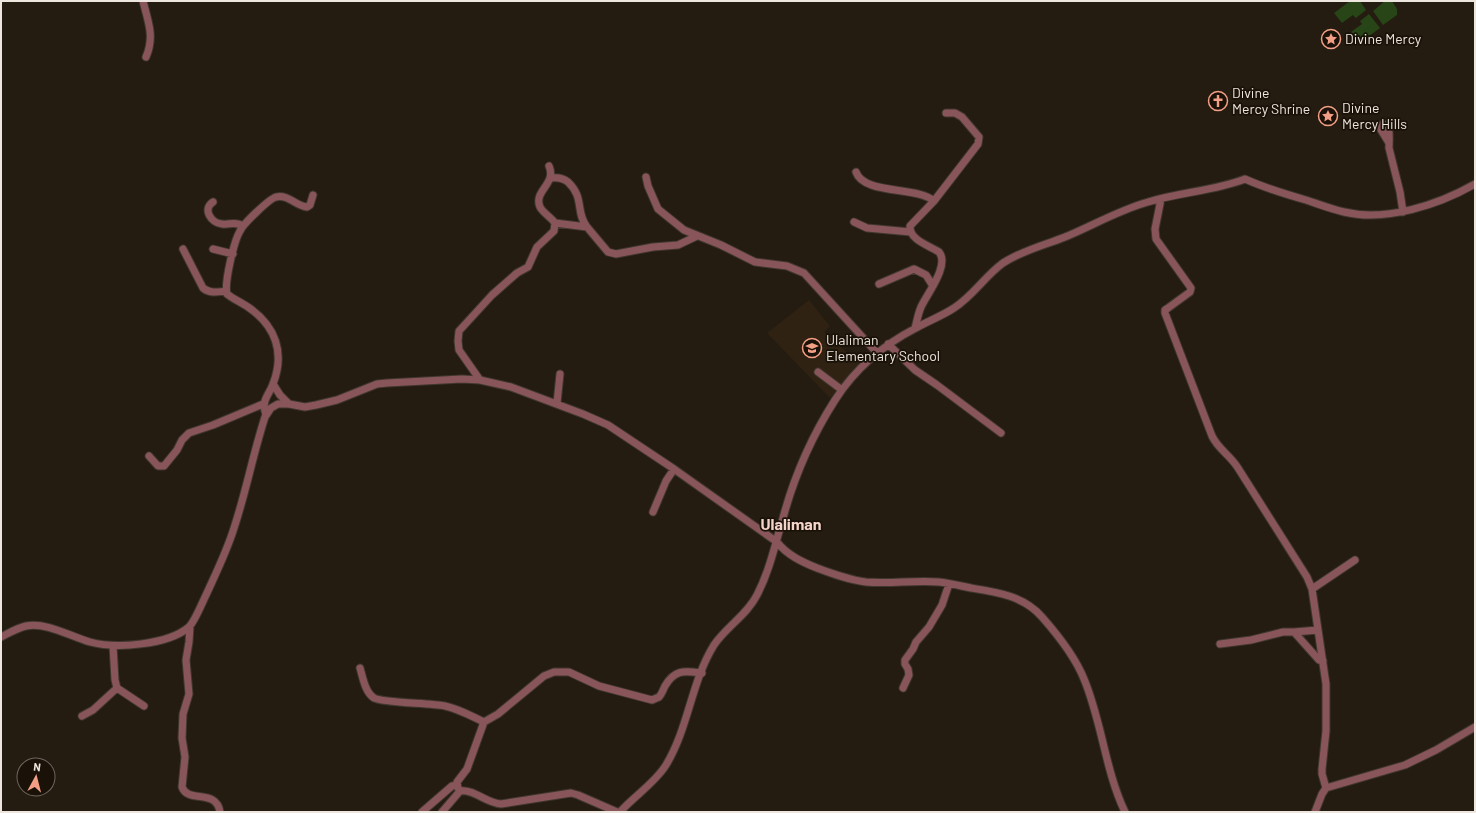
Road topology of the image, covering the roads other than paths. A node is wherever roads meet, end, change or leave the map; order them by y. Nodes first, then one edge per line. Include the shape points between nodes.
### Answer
1 (143, 1) edge
2 (146, 58) dead end
3 (946, 113) dead end
4 (1389, 143) dead end
5 (549, 166) dead end
6 (856, 172) dead end
7 (646, 177) dead end
8 (551, 178) junction
9 (1475, 184) edge
10 (313, 195) dead end
11 (1161, 199) junction
12 (934, 201) junction
13 (213, 202) dead end
14 (1403, 212) junction
15 (854, 222) dead end
16 (555, 223) junction
17 (243, 226) junction
18 (587, 227) junction
19 (911, 232) junction
20 (696, 236) junction
21 (183, 249) dead end
22 (213, 249) dead end
23 (233, 254) junction
24 (879, 284) dead end
25 (933, 286) junction
26 (226, 291) junction
27 (915, 328) junction
28 (888, 344) junction
29 (877, 353) junction
30 (818, 372) dead end
31 (560, 374) dead end
32 (480, 380) junction
33 (273, 384) junction
34 (842, 390) junction
35 (263, 404) junction
36 (288, 404) junction
37 (557, 404) junction
38 (266, 415) junction
39 (1001, 433) dead end
40 (150, 456) dead end
41 (674, 469) junction
42 (653, 512) dead end
43 (777, 542) junction
44 (1355, 560) dead end
45 (949, 584) junction
46 (1312, 589) junction
47 (190, 626) junction
48 (1318, 630) junction
49 (1294, 632) junction
50 (1, 637) edge
51 (1220, 644) dead end
52 (113, 646) junction
53 (1323, 661) junction
54 (360, 668) dead end
55 (702, 673) junction
56 (117, 688) junction
57 (903, 688) dead end
58 (144, 706) dead end
59 (82, 716) dead end
60 (484, 722) junction
61 (1475, 727) edge
62 (458, 788) junction
63 (1326, 788) junction
64 (220, 812) edge
65 (422, 812) edge
66 (442, 812) edge
67 (618, 812) edge
68 (1125, 812) edge
69 (1315, 812) edge

1 - 2 street via 151,39
3 - 12 street via 955,113 962,117 979,140
4 - 14 street
5 - 8 street
6 - 12 street via 862,181 926,196
7 - 20 street via 658,209 684,230
8 - 16 street via 538,201 541,209
8 - 18 street via 566,180 576,190 580,202 580,216
9 - 14 street
10 - 17 street via 307,207 285,197 274,198
11 - 14 street via 1246,179 1275,191 1344,212 1362,215
11 - 27 street via 1132,207 1004,263 966,300
11 - 46 street via 1155,229 1156,239 1191,288 1190,292 1165,310 1165,313 1212,436 1215,443 1230,456 1238,468
12 - 19 street via 910,226
13 - 17 street via 208,209 215,222 236,222
15 - 19 street via 867,228
16 - 18 street
16 - 32 street via 554,232 537,247 528,267 517,273 492,296 459,331 459,350
17 - 23 street via 238,234
18 - 20 street via 608,252 616,254 678,245
19 - 25 street via 942,255 942,264
20 - 29 street via 717,243 755,262 787,266 809,276
21 - 26 street via 207,292
22 - 23 street
23 - 26 street
24 - 25 street via 914,269 926,275
25 - 27 street via 921,308
26 - 33 street via 266,323 275,338 279,360
27 - 28 street
28 - 29 street
28 - 39 street via 915,370
29 - 34 street via 860,368
30 - 34 street
31 - 37 street
32 - 36 street via 387,382 316,405 305,407
32 - 37 street via 511,387
33 - 35 street
33 - 36 street
34 - 43 street via 826,414 800,466
35 - 38 street
35 - 40 street via 189,432 164,466 158,466
36 - 38 street via 274,406
37 - 41 street via 608,426
38 - 47 street via 234,529 222,562
41 - 42 street
41 - 43 street
43 - 45 street via 785,551 808,564 857,581
43 - 55 street via 756,596 741,617 718,639 708,655
44 - 46 street
45 - 57 street via 942,606 905,660 909,675
45 - 68 street via 1019,599 1047,623 1072,657 1084,679 1117,796
46 - 48 street
47 - 52 street via 164,639
47 - 64 street via 186,660 189,699 182,722 185,757 182,787 189,794 214,800
48 - 49 street
48 - 53 street
49 - 51 street
49 - 53 street via 1319,660
50 - 52 street via 15,629 38,626 90,642
52 - 56 street
53 - 63 street via 1326,719 1322,774
54 - 60 street via 366,687 374,698 450,707
55 - 60 street via 674,674 659,697 652,700 599,686 569,672 554,672 544,676 503,710
55 - 67 street via 691,699 686,721 666,764 654,780
56 - 58 street
56 - 59 street
60 - 62 street via 468,769 460,778
61 - 63 street via 1405,765
62 - 65 street via 452,786
62 - 66 street
62 - 67 street via 495,804 578,795
63 - 69 street

